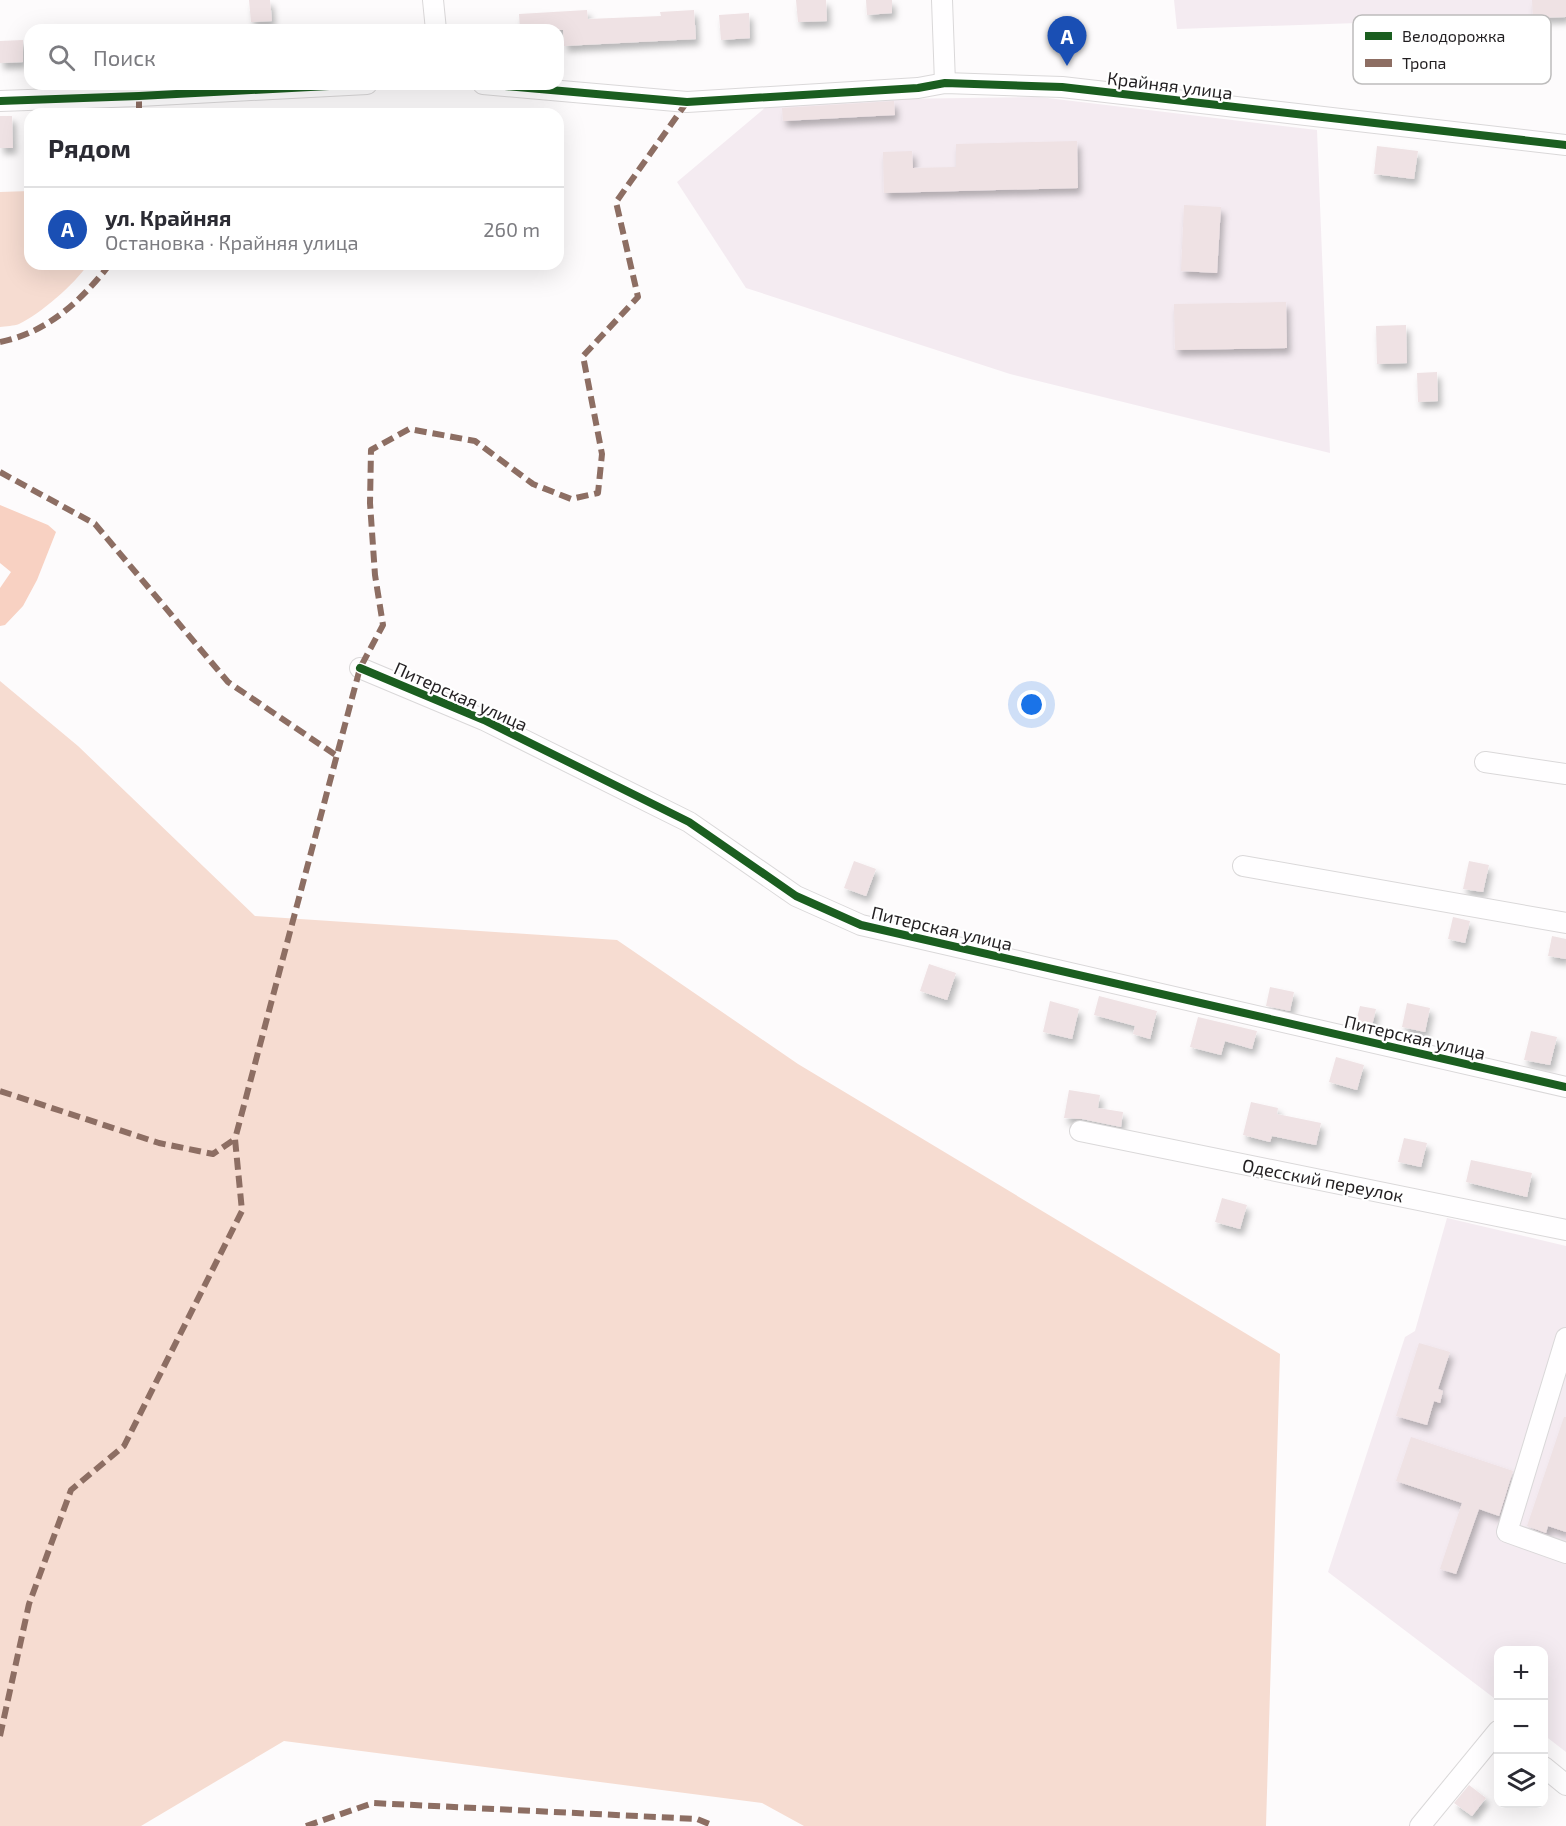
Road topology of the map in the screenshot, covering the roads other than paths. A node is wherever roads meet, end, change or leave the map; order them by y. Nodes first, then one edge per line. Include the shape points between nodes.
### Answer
1 (434, 0) edge
2 (942, 0) edge
3 (436, 24) edge
4 (945, 84) junction
5 (252, 90) edge
6 (551, 90) edge
7 (0, 101) edge
8 (1566, 145) edge
9 (360, 668) dead end
10 (1485, 762) dead end
11 (1566, 774) edge
12 (1243, 866) dead end
13 (1566, 923) edge
14 (1566, 1087) edge
15 (1080, 1131) dead end
16 (1566, 1230) edge
17 (1566, 1338) edge
18 (1566, 1553) edge
19 (1494, 1736) edge
20 (1548, 1770) edge
21 (1566, 1785) edge
22 (1420, 1826) edge

1 - 3 street
2 - 4 street
4 - 6 street, Крайняя улица via 687,102
4 - 8 street, Крайняя улица via 1062,87
5 - 7 street
9 - 14 street, Питерская улица via 484,720 689,822 796,896 861,925
10 - 11 street
12 - 13 street
15 - 16 street, Одесский переулок
17 - 18 street via 1507,1532
19 - 22 street
20 - 21 street

